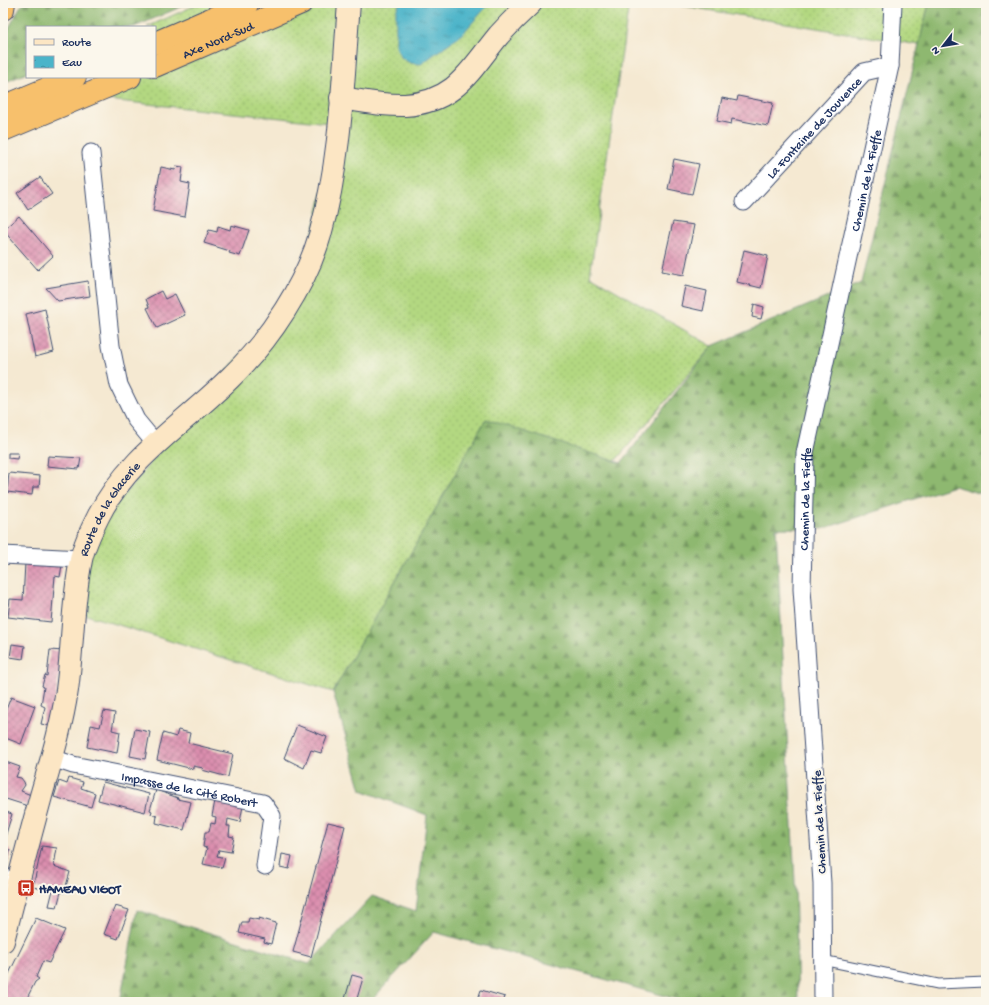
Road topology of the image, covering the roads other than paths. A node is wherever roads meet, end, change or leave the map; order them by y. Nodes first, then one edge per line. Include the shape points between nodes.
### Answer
1 (4, 3) edge
2 (248, 3) edge
3 (301, 3) edge
4 (349, 3) edge
5 (532, 3) edge
6 (893, 3) edge
7 (3, 9) edge
8 (156, 43) edge
9 (156, 66) edge
10 (890, 66) junction
11 (72, 78) edge
12 (128, 78) edge
13 (341, 98) junction
14 (3, 107) edge
15 (3, 130) edge
16 (91, 153) dead end
17 (744, 202) dead end
18 (156, 442) junction
19 (3, 555) edge
20 (81, 559) junction
21 (52, 758) junction
22 (265, 866) dead end
23 (11, 880) edge
24 (3, 941) edge
25 (822, 960) junction
26 (986, 982) edge
27 (823, 1002) edge

1 - 7 highway
2 - 8 highway, Axe Nord-Sud
3 - 9 highway, Axe Nord-Sud
4 - 13 street, Route de la Glacerie
5 - 13 street via 500,34 470,72 445,95 406,105
6 - 10 street, Chemin de la Fieffe
10 - 17 street, La Fontaine de Jouvence via 864,72
10 - 25 street, Chemin de la Fieffe via 805,453 802,589 822,883
11 - 14 highway
12 - 15 highway
13 - 18 street, Route de la Glacerie via 331,187 320,236 300,282 273,328 246,363 213,396
16 - 18 street via 111,346 119,385 136,420
18 - 20 street, Route de la Glacerie via 120,481 100,514
19 - 20 street
20 - 21 street, Route de la Glacerie via 67,690
21 - 22 street, Impasse de la Cité Robert via 73,765 263,803 272,816
21 - 23 street, Route de la Glacerie
23 - 24 street, Route de la Glacerie
25 - 26 lane via 938,984
25 - 27 street, Chemin de la Fieffe

